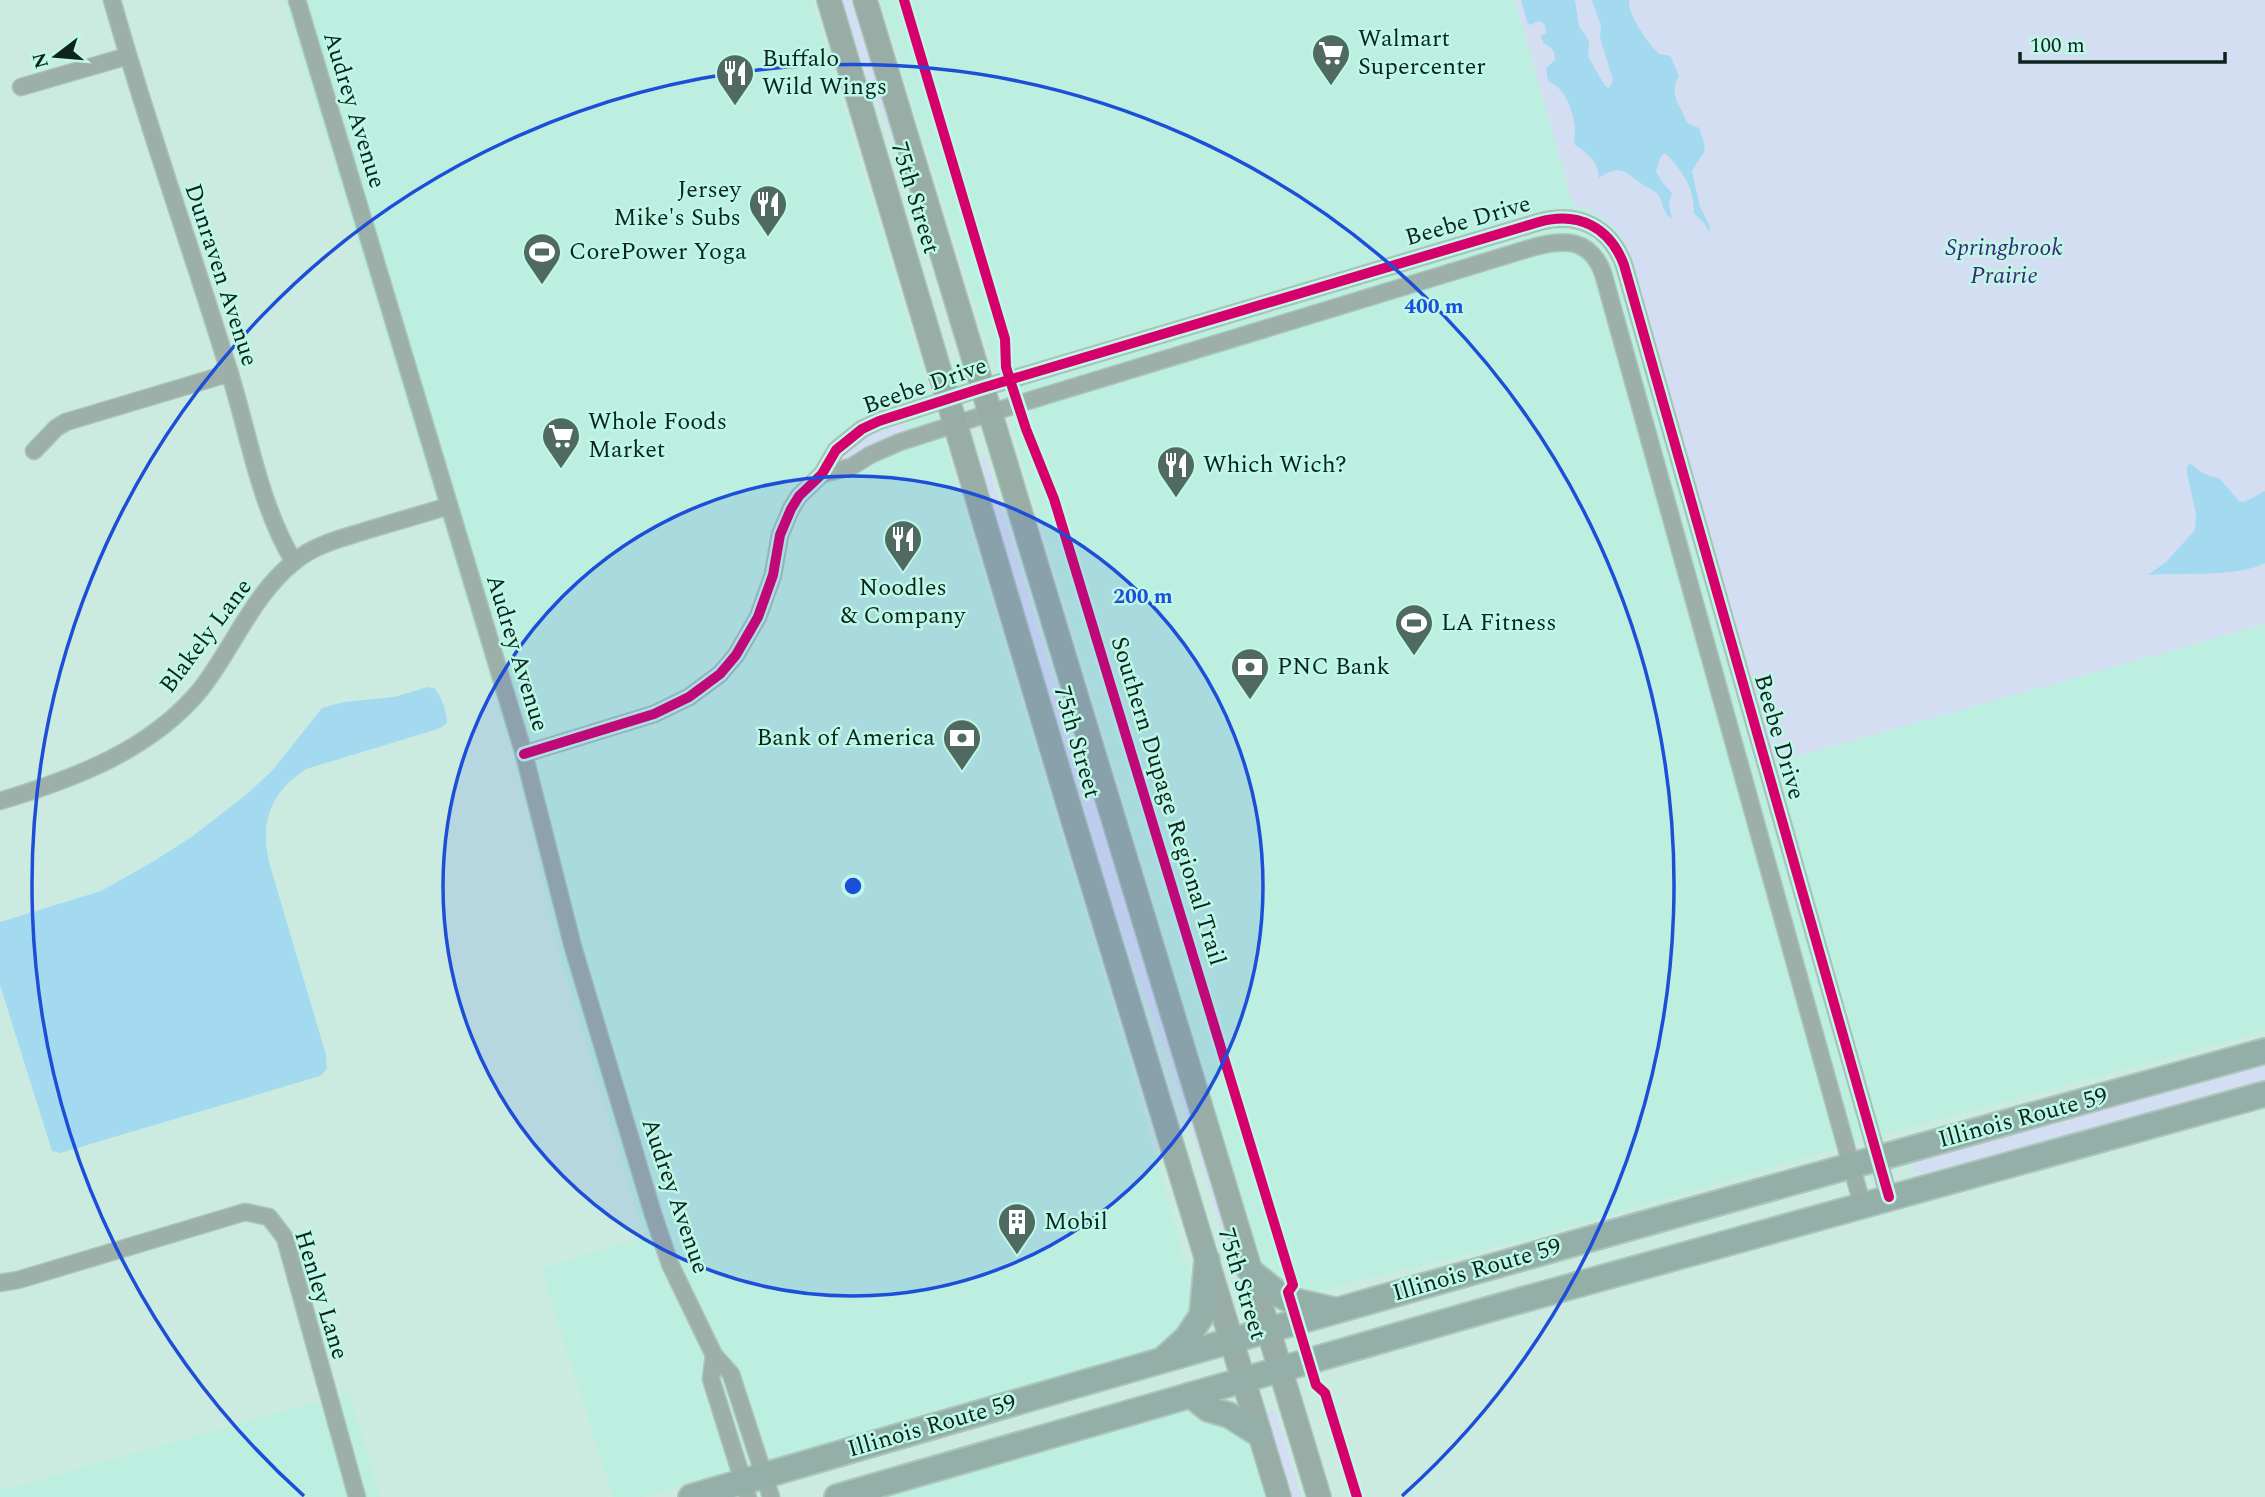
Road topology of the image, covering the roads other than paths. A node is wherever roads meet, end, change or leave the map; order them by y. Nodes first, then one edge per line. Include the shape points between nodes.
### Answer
1 (112, 0) edge
2 (297, 0) edge
3 (829, 0) edge
4 (865, 0) edge
5 (128, 56) junction
6 (21, 87) dead end
7 (230, 373) junction
8 (982, 388) junction
9 (947, 399) junction
10 (990, 413) junction
11 (955, 425) junction
12 (34, 451) dead end
13 (822, 474) junction
14 (449, 506) junction
15 (294, 562) junction
16 (524, 754) junction
17 (0, 801) edge
18 (2265, 1051) edge
19 (2265, 1094) edge
20 (1878, 1158) junction
21 (1852, 1165) junction
22 (1889, 1197) junction
23 (1862, 1204) junction
24 (1206, 1260) junction
25 (1250, 1271) junction
26 (0, 1283) edge
27 (1338, 1311) junction
28 (1268, 1330) junction
29 (1232, 1341) junction
30 (714, 1355) junction
31 (1162, 1361) junction
32 (1280, 1370) junction
33 (1244, 1380) junction
34 (1191, 1395) junction
35 (1259, 1434) junction
36 (757, 1488) edge
37 (357, 1497) edge
38 (691, 1497) edge
39 (837, 1497) edge
40 (1279, 1497) edge
41 (1320, 1497) edge

1 - 5 street, Dunraven Avenue
2 - 14 street, Audrey Avenue
3 - 9 main road, 75th Street
4 - 8 main road, 75th Street
5 - 6 street
5 - 7 street, Dunraven Avenue
7 - 12 street via 66,422
7 - 15 street, Dunraven Avenue via 275,527
8 - 9 street, Beebe Drive
8 - 10 main road, 75th Street
8 - 20 street, Beebe Drive via 1546,220 1585,221 1604,233 1624,265
9 - 11 main road, 75th Street
9 - 13 street, Beebe Drive via 862,429 836,450
10 - 11 street, Beebe Drive
10 - 21 street, Beebe Drive via 1534,247 1560,241 1587,249 1603,273
10 - 25 main road, 75th Street
11 - 13 street, Beebe Drive
11 - 24 main road, 75th Street
13 - 16 street, Beebe Drive via 791,509 758,617 720,674 689,698 654,714
14 - 15 street, Blakely Lane via 333,541
14 - 16 street, Audrey Avenue
15 - 17 street, Blakely Lane via 262,598 201,688 154,732 87,772
16 - 30 street, Audrey Avenue via 573,947 660,1236
18 - 20 main road, Illinois Route 59
19 - 22 main road, Illinois Route 59
20 - 21 main road, Illinois Route 59
20 - 22 street, Beebe Drive
21 - 23 street, Beebe Drive
21 - 27 main road, Illinois Route 59
22 - 23 main road, Illinois Route 59
23 - 32 main road, Illinois Route 59
24 - 29 main road, 75th Street
24 - 31 main road via 1202,1315 1187,1339
25 - 27 main road via 1290,1300
25 - 28 main road, 75th Street
26 - 37 street, Henley Lane via 245,1212 269,1217 285,1238
27 - 28 main road, Illinois Route 59
28 - 29 main road, Illinois Route 59
28 - 32 main road, 75th Street
29 - 31 main road, Illinois Route 59
29 - 33 main road, 75th Street
30 - 36 street, Audrey Avenue via 711,1379
30 - 36 street, Audrey Avenue via 732,1374
31 - 36 main road, Illinois Route 59
32 - 33 main road, Illinois Route 59
32 - 41 main road, 75th Street
33 - 34 main road, Illinois Route 59
33 - 35 main road, 75th Street
34 - 35 main road via 1208,1409 1229,1415
34 - 39 main road, Illinois Route 59
35 - 40 main road, 75th Street
36 - 38 main road, Illinois Route 59

